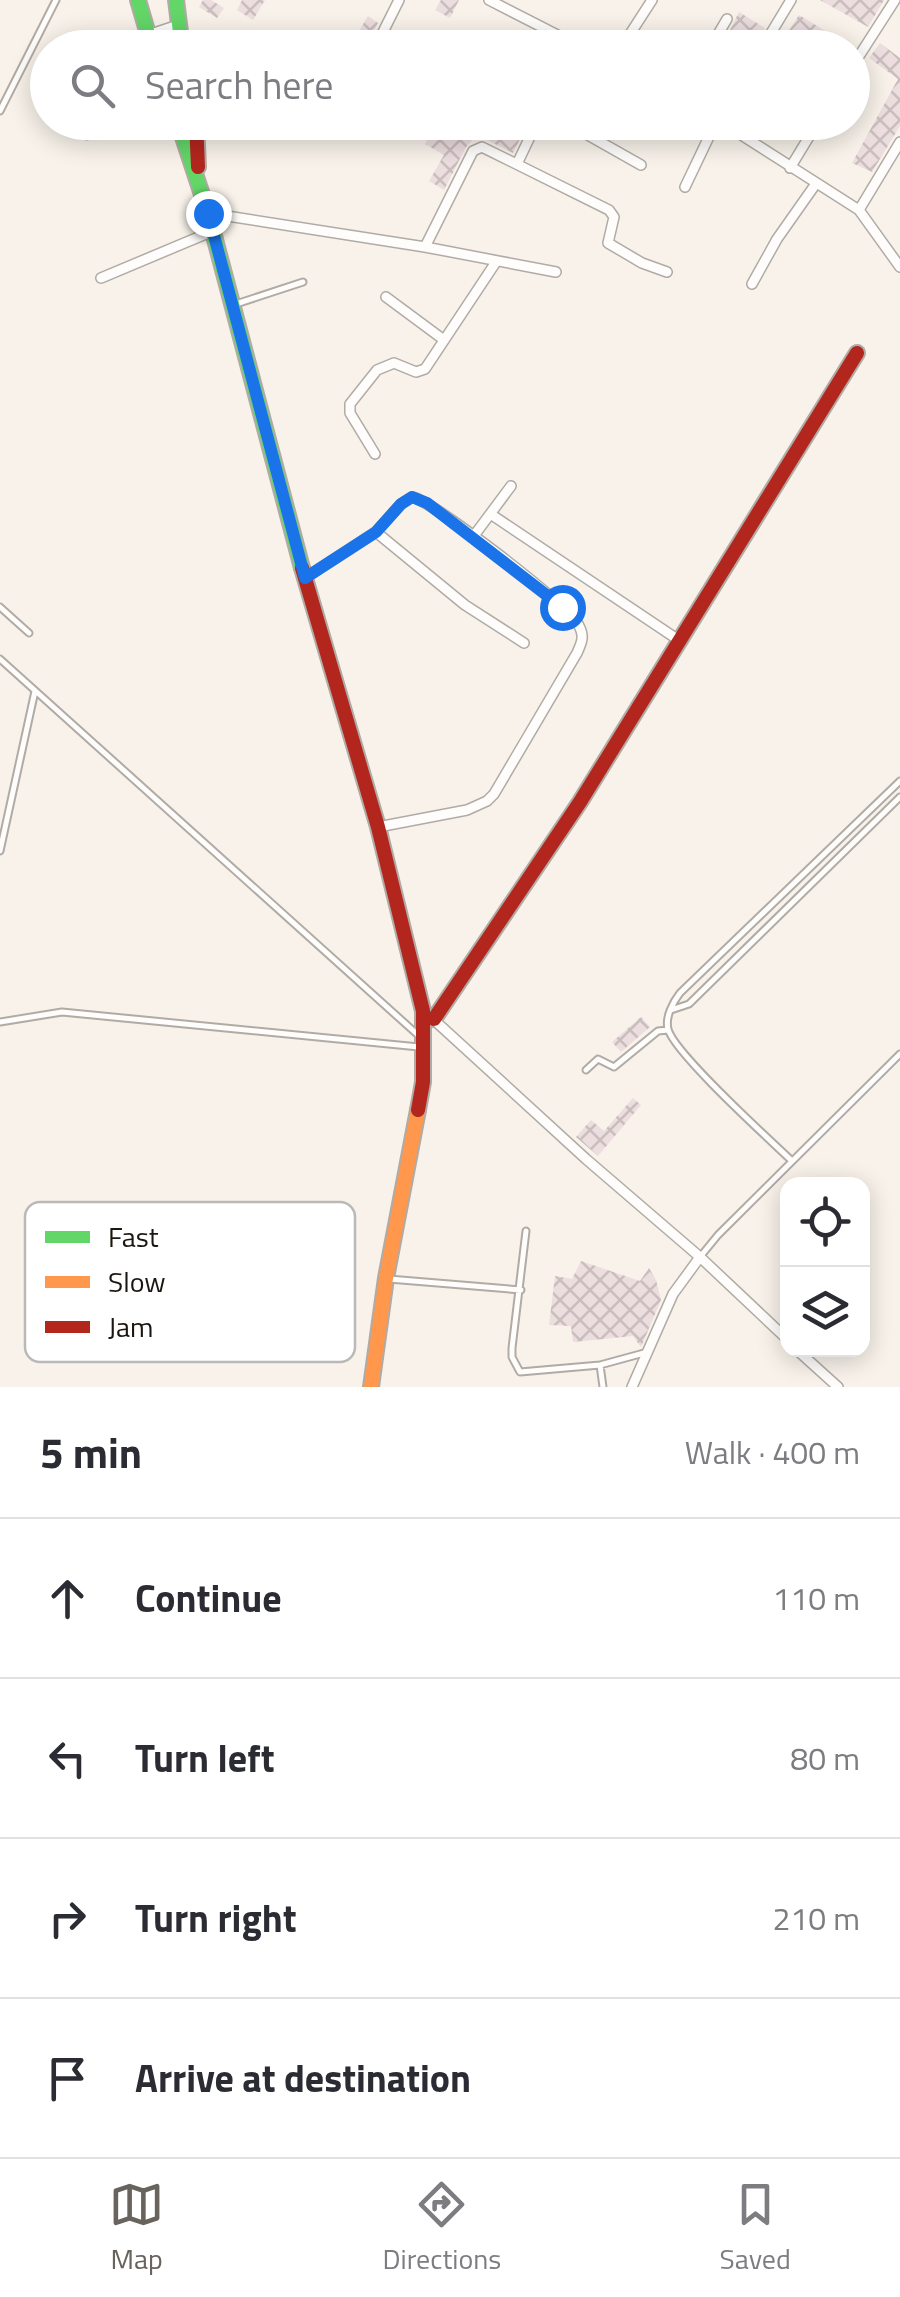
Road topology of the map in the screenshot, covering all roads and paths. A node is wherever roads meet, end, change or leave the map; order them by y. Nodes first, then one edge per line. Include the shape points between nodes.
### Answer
1 (56, 0) edge
2 (138, 0) edge
3 (176, 0) edge
4 (399, 0) edge
5 (489, 0) edge
6 (652, 0) edge
7 (791, 0) edge
8 (894, 0) edge
9 (728, 19) dead end
10 (178, 25) junction
11 (41, 30) edge
12 (147, 30) edge
13 (169, 30) edge
14 (179, 30) edge
15 (384, 30) edge
16 (548, 30) edge
17 (633, 30) edge
18 (721, 30) edge
19 (773, 30) edge
20 (870, 38) edge
21 (30, 52) edge
22 (0, 112) edge
23 (184, 140) edge
24 (197, 140) edge
25 (528, 140) edge
26 (597, 140) edge
27 (710, 140) edge
28 (747, 140) edge
29 (807, 140) edge
30 (900, 142) edge
31 (896, 162) edge
32 (516, 164) junction
33 (641, 165) dead end
34 (790, 168) junction
35 (198, 180) junction
36 (816, 185) junction
37 (685, 187) dead end
38 (860, 210) junction
39 (208, 213) junction
40 (213, 230) junction
41 (426, 247) junction
42 (496, 262) junction
43 (900, 267) edge
44 (556, 272) dead end
45 (668, 272) dead end
46 (102, 278) dead end
47 (304, 282) dead end
48 (752, 284) dead end
49 (386, 297) dead end
50 (234, 305) junction
51 (444, 340) junction
52 (857, 353) dead end
53 (375, 454) dead end
54 (511, 486) dead end
55 (492, 515) junction
56 (376, 532) junction
57 (473, 536) junction
58 (305, 578) junction
59 (0, 607) edge
60 (29, 633) dead end
61 (680, 640) junction
62 (524, 643) dead end
63 (0, 659) edge
64 (36, 691) junction
65 (900, 781) edge
66 (900, 797) edge
67 (378, 826) junction
68 (0, 851) edge
69 (671, 1010) junction
70 (428, 1015) junction
71 (0, 1022) edge
72 (668, 1030) junction
73 (425, 1044) junction
74 (900, 1054) edge
75 (586, 1070) dead end
76 (792, 1161) junction
77 (526, 1231) dead end
78 (700, 1257) junction
79 (386, 1278) junction
80 (521, 1290) junction
81 (780, 1332) edge
82 (644, 1353) junction
83 (806, 1357) edge
84 (600, 1365) junction
85 (370, 1387) edge
86 (603, 1387) edge
87 (632, 1387) edge
88 (838, 1387) edge

1 - 11 lane
2 - 12 main road
3 - 10 main road
4 - 15 street
5 - 16 street
6 - 17 street
7 - 19 street
8 - 20 street
9 - 18 street
10 - 13 street
10 - 14 main road
21 - 22 lane
23 - 35 main road
24 - 35 main road
25 - 32 street
26 - 33 street
27 - 37 street
28 - 34 street
29 - 34 street
30 - 31 street
31 - 38 street
32 - 41 street via 482,147 473,150
32 - 45 street via 609,210 614,217 608,243
34 - 36 street
35 - 39 main road
36 - 38 street
36 - 48 street
38 - 43 street
39 - 40 main road
39 - 41 street
40 - 46 street
40 - 50 main road
41 - 42 street
42 - 44 street
42 - 51 street
47 - 50 lane
49 - 51 street
50 - 58 main road
51 - 53 street via 421,372 388,364 350,404
52 - 61 main road
54 - 55 street
55 - 57 street
55 - 61 street
56 - 57 street via 412,497
56 - 58 street
56 - 62 street
57 - 67 street via 575,618 584,640 494,794 467,810
58 - 67 main road
59 - 60 lane
61 - 70 main road via 514,905
63 - 64 lane
64 - 68 lane
64 - 73 lane
65 - 69 lane via 680,993
66 - 69 lane via 689,1004
67 - 70 main road
69 - 72 lane
70 - 73 main road
70 - 78 street
71 - 73 lane via 62,1012
72 - 75 lane via 614,1067 598,1059
72 - 76 lane
73 - 79 main road
74 - 76 lane
76 - 78 lane
77 - 80 lane
78 - 81 street
78 - 82 street via 672,1294
79 - 80 lane
79 - 85 main road
80 - 84 lane via 512,1348 520,1372
82 - 84 lane
82 - 87 street
83 - 88 street
84 - 86 lane

